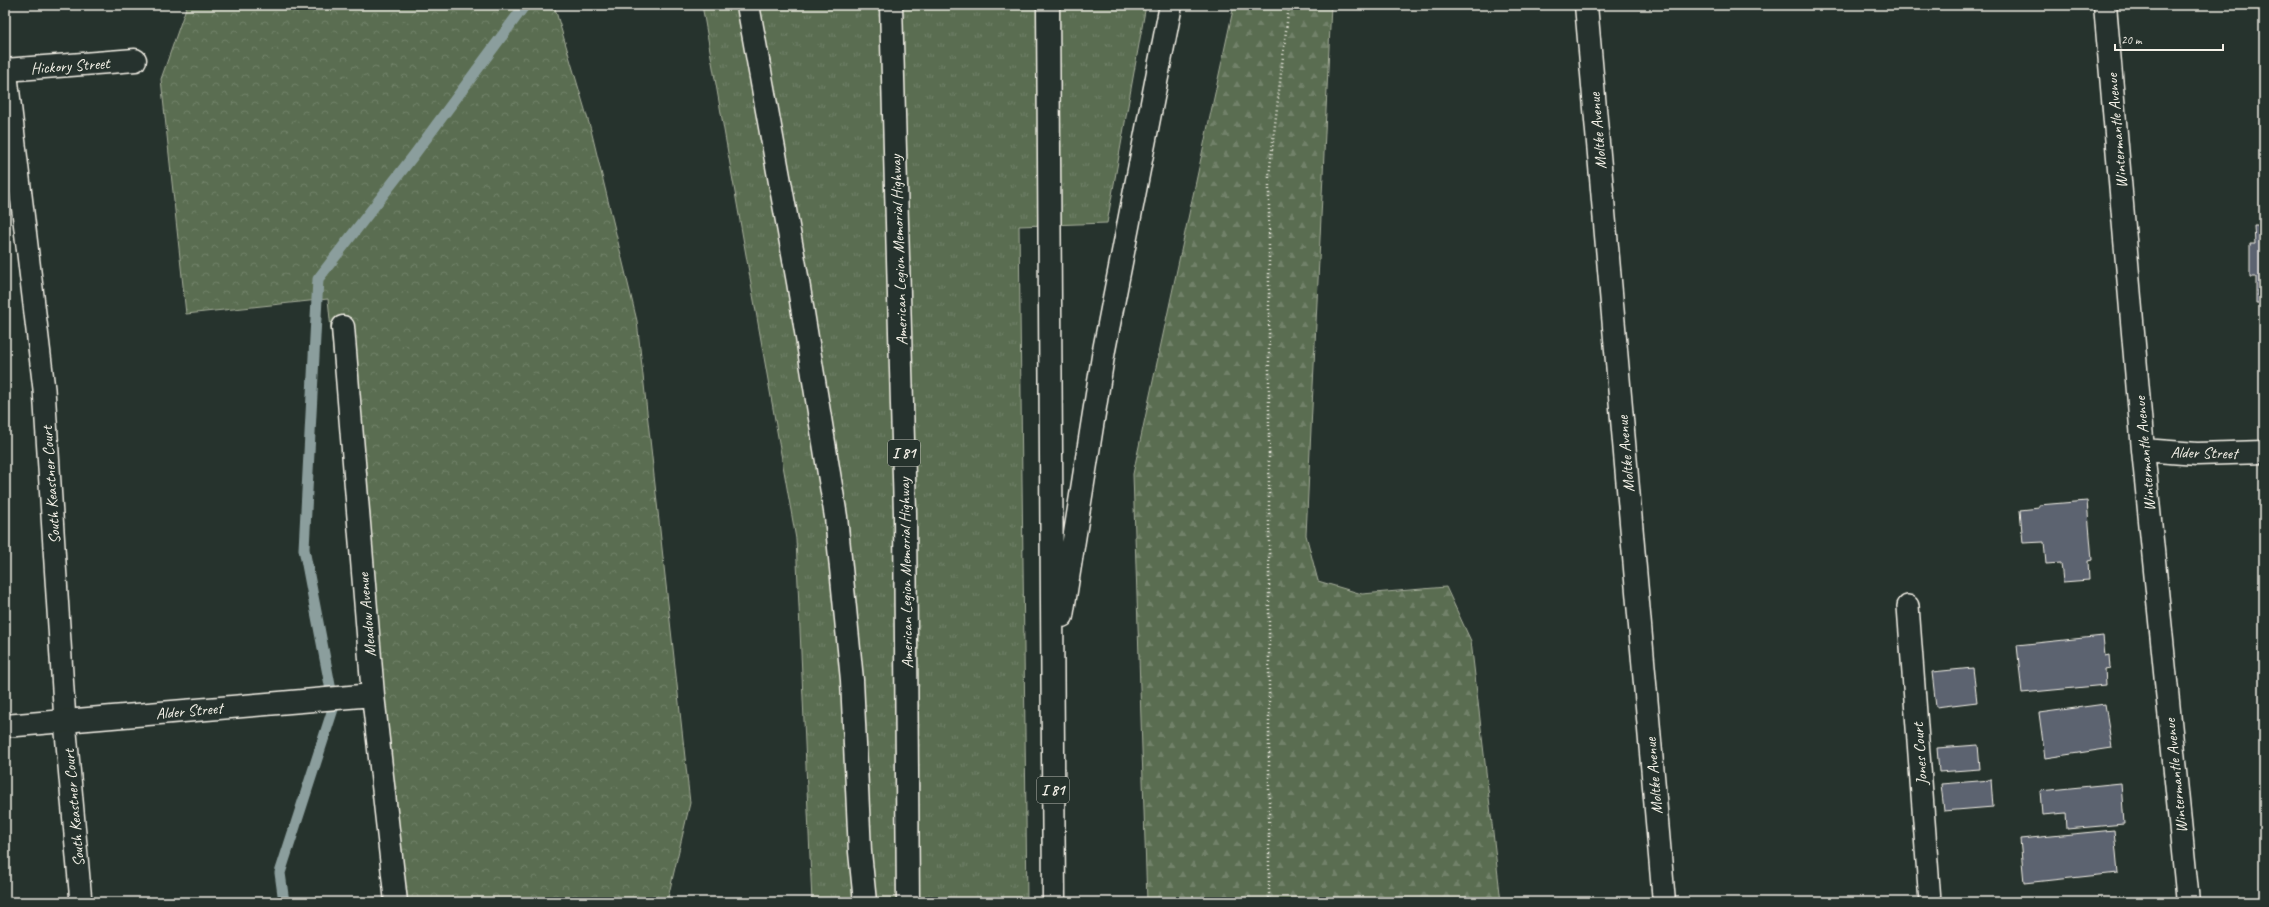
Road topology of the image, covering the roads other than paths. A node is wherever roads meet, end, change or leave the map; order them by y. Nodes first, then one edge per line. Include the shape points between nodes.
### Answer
1 (748, 5) edge
2 (891, 5) edge
3 (1048, 5) edge
4 (1171, 5) edge
5 (1586, 5) edge
6 (2105, 5) edge
7 (135, 60) dead end
8 (6, 70) edge
9 (343, 327) dead end
10 (2143, 450) junction
11 (2264, 452) edge
12 (1908, 606) dead end
13 (1052, 678) junction
14 (373, 695) junction
15 (65, 721) junction
16 (5, 726) edge
17 (81, 902) edge
18 (396, 902) edge
19 (865, 902) edge
20 (908, 902) edge
21 (1054, 902) edge
22 (1664, 902) edge
23 (1930, 902) edge
24 (2188, 902) edge

1 - 19 main road via 798,282 836,517 852,680 860,852
2 - 20 main road, American Legion Memorial Highway / I 81 via 905,513
3 - 13 main road, I 81
4 - 13 main road via 1104,350
5 - 22 main road, Moltke Avenue
6 - 10 main road, Wintermantle Avenue
7 - 8 main road, Hickory Street
8 - 15 lane, South Keastner Court via 44,389
9 - 14 main road, Meadow Avenue
10 - 11 main road, Alder Street via 2197,454
10 - 24 main road, Wintermantle Avenue
12 - 23 lane, Jones Court
13 - 21 main road, I 81
14 - 15 main road, Alder Street
14 - 18 main road, Meadow Avenue
15 - 16 main road, Alder Street
15 - 17 lane, South Keastner Court

